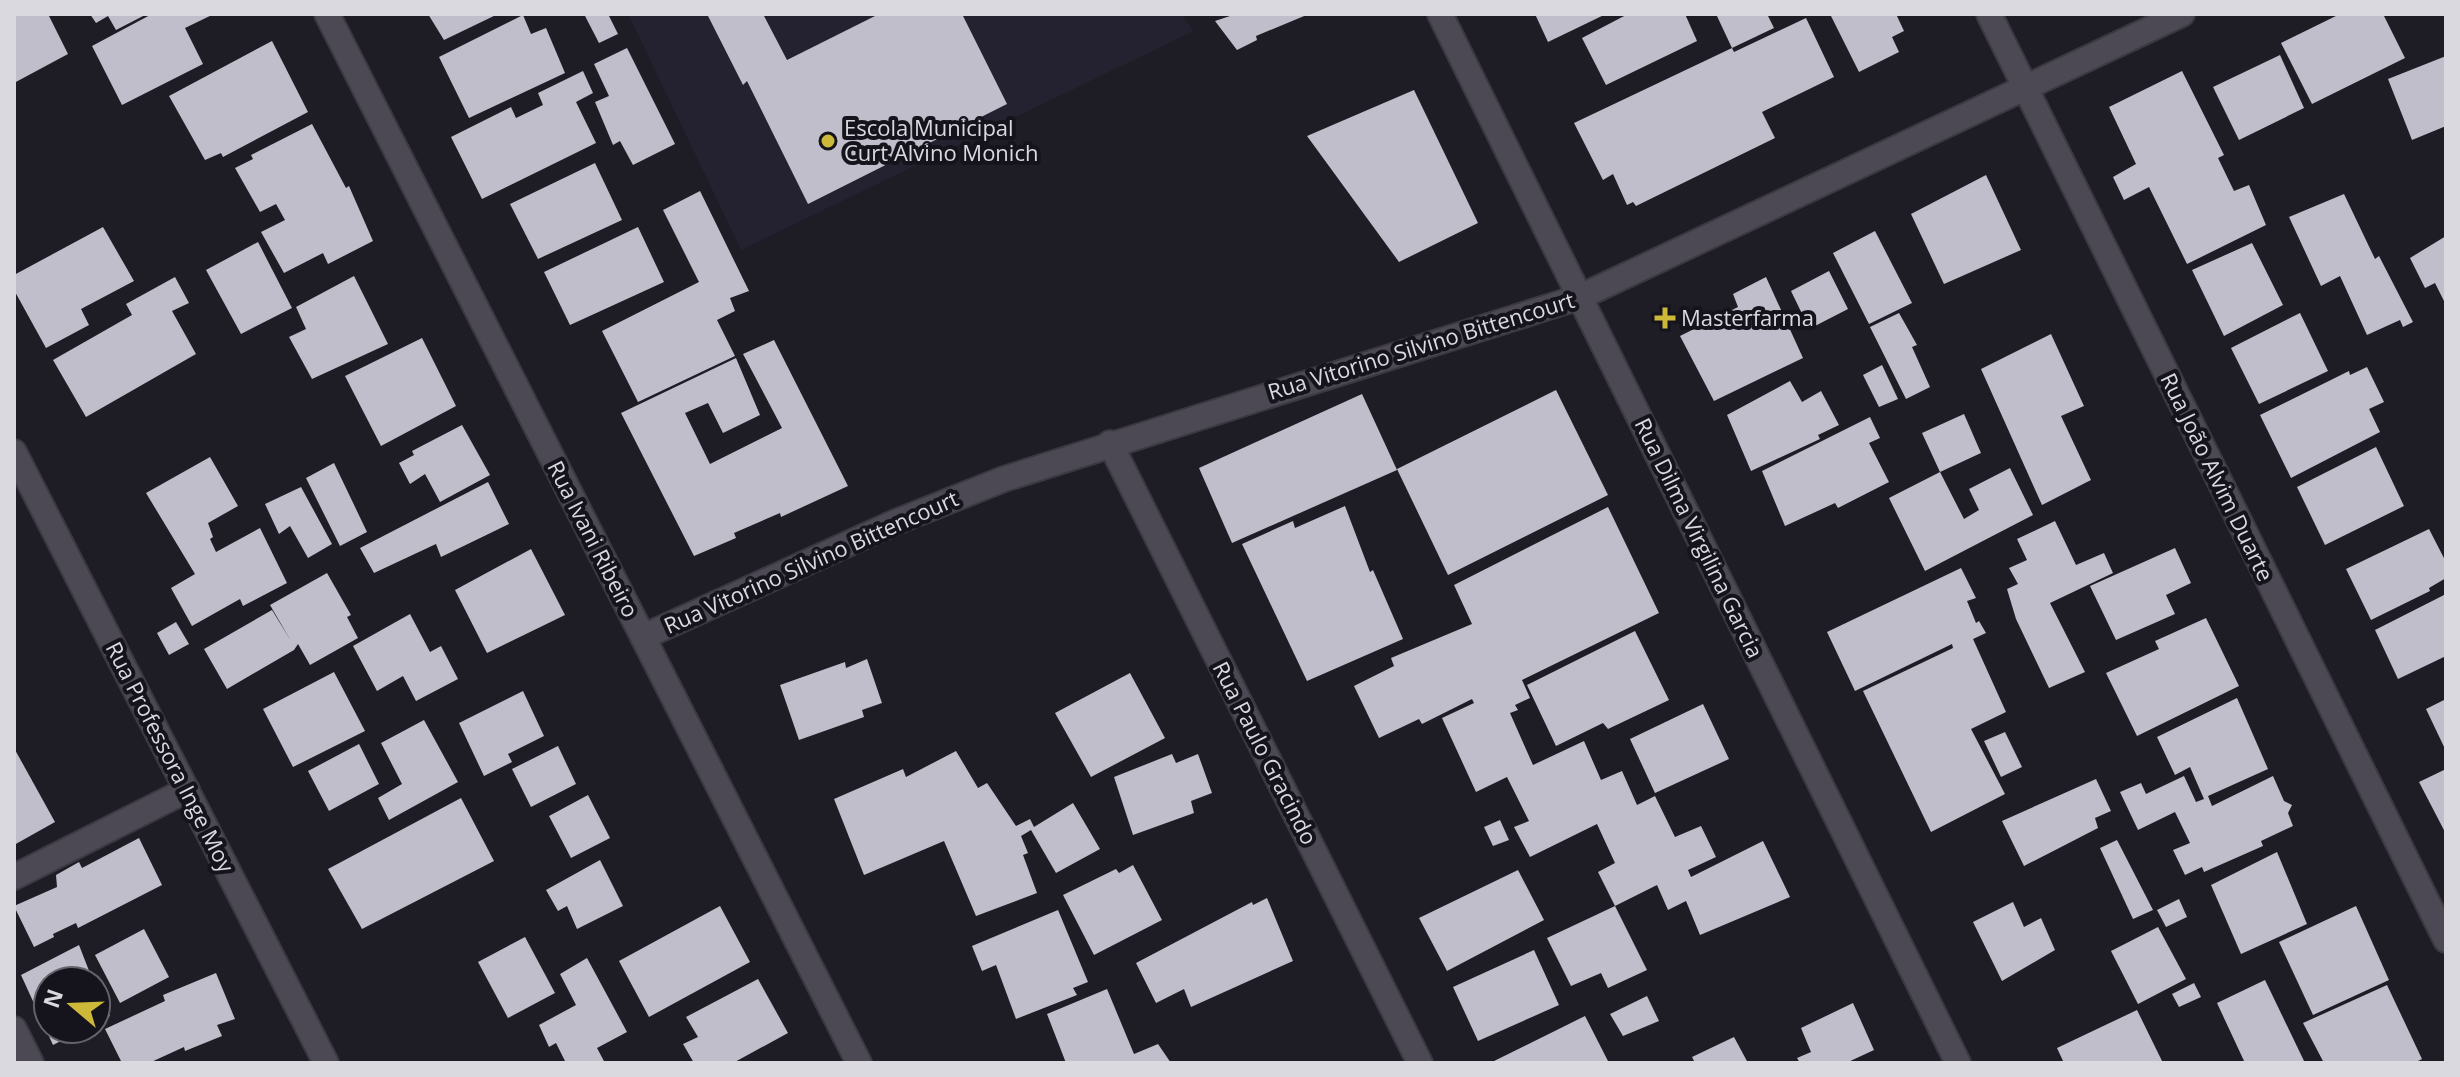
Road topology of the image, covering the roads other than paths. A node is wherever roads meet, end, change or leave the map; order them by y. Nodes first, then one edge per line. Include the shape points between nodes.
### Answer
1 (327, 14) edge
2 (1440, 14) edge
3 (1989, 14) edge
4 (2182, 14) edge
5 (2025, 88) junction
6 (1580, 297) junction
7 (1110, 443) junction
8 (14, 452) edge
9 (643, 637) junction
10 (187, 790) junction
11 (14, 877) edge
12 (2446, 940) edge
13 (14, 1029) edge
14 (31, 1063) edge
15 (326, 1063) edge
16 (859, 1063) edge
17 (1420, 1063) edge
18 (1958, 1063) edge

1 - 9 street, Rua Ivani Ribeiro
2 - 6 street, Rua Dilma Virgilina Garcia
3 - 5 street, Rua João Alvim Duarte
4 - 5 street, Rua Vitorino Silvino Bittencourt
5 - 6 street, Rua Vitorino Silvino Bittencourt
5 - 12 street, Rua João Alvim Duarte
6 - 7 street, Rua Vitorino Silvino Bittencourt
6 - 18 street, Rua Dilma Virgilina Garcia
7 - 9 street, Rua Vitorino Silvino Bittencourt via 896,522
7 - 17 street, Rua Paulo Gracindo
8 - 10 street, Rua Professora Inge Moy
9 - 16 street, Rua Ivani Ribeiro
10 - 11 street
10 - 15 street, Rua Professora Inge Moy
13 - 14 street

